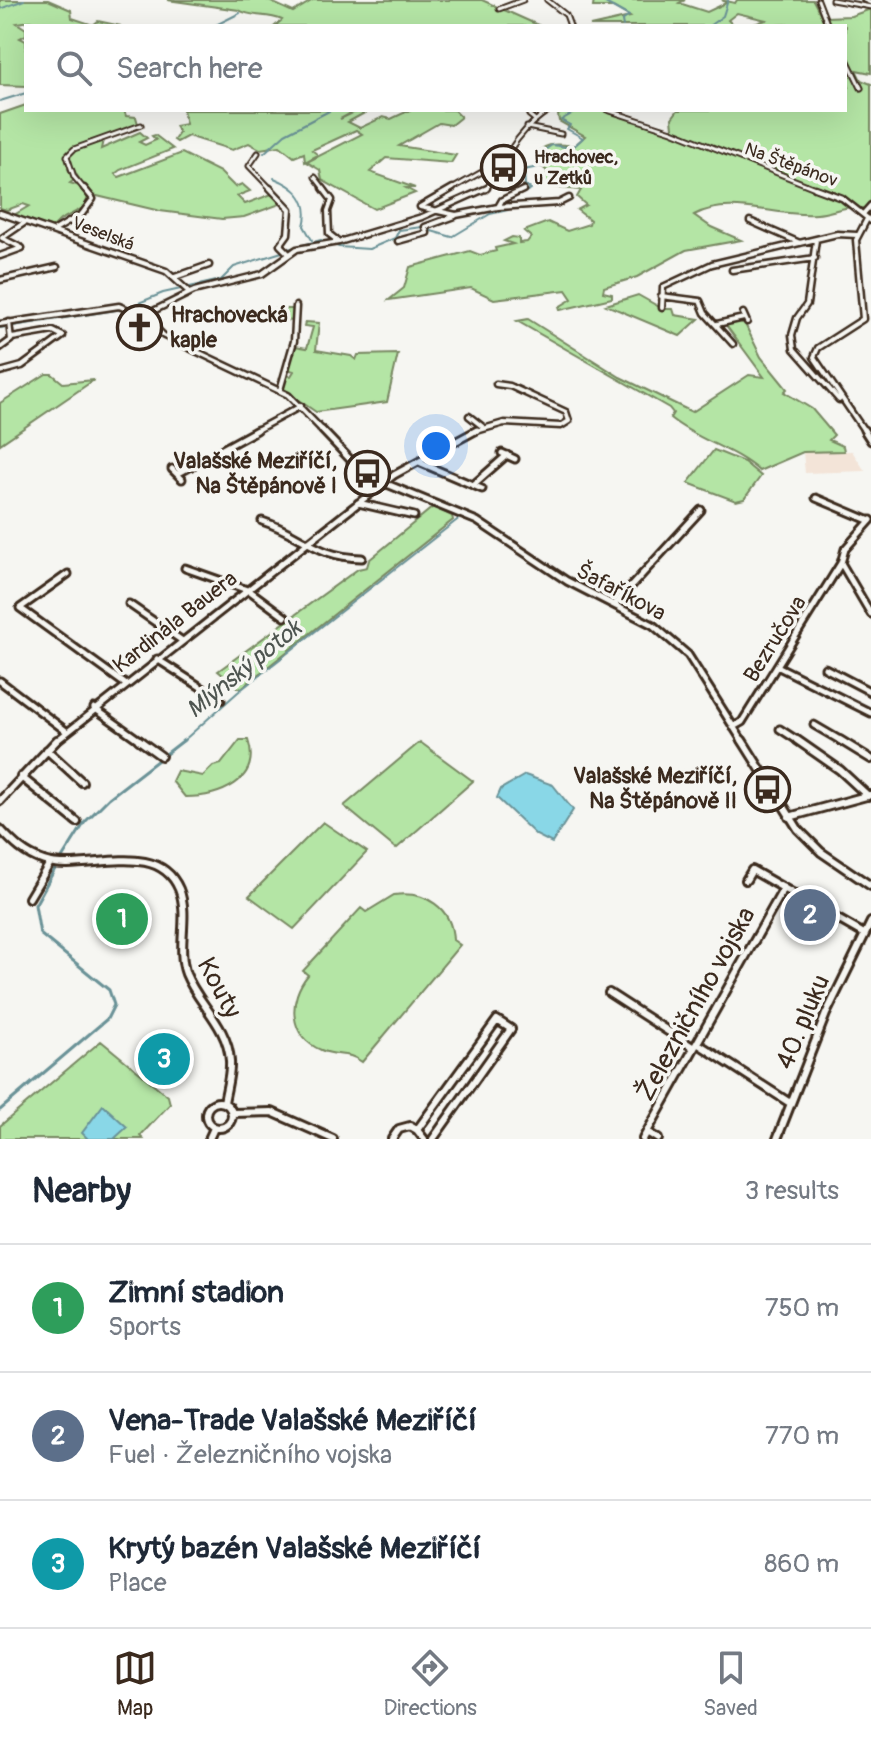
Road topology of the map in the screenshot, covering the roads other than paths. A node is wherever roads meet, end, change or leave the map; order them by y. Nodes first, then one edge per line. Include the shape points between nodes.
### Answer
1 (523, 0) edge
2 (547, 0) edge
3 (818, 0) edge
4 (832, 0) edge
5 (864, 0) edge
6 (871, 5) edge
7 (499, 9) dead end
8 (569, 24) edge
9 (827, 24) edge
10 (847, 59) edge
11 (861, 88) dead end
12 (531, 112) edge
13 (547, 112) edge
14 (613, 112) edge
15 (535, 119) junction
16 (141, 125) dead end
17 (527, 127) junction
18 (561, 134) dead end
19 (258, 153) dead end
20 (487, 169) dead end
21 (315, 177) dead end
22 (523, 190) dead end
23 (569, 198) dead end
24 (871, 205) edge
25 (498, 207) junction
26 (438, 211) junction
27 (0, 213) edge
28 (456, 215) junction
29 (867, 218) edge
30 (750, 221) dead end
31 (24, 223) junction
32 (54, 230) junction
33 (857, 235) junction
34 (816, 240) junction
35 (398, 241) dead end
36 (335, 243) junction
37 (801, 244) junction
38 (286, 252) junction
39 (0, 256) edge
40 (815, 258) junction
41 (209, 265) dead end
42 (57, 267) dead end
43 (732, 270) dead end
44 (175, 277) junction
45 (0, 280) edge
46 (186, 289) junction
47 (661, 296) junction
48 (296, 306) dead end
49 (662, 308) dead end
50 (143, 316) junction
51 (745, 318) dead end
52 (863, 319) junction
53 (871, 319) edge
54 (0, 324) edge
55 (717, 324) junction
56 (10, 325) junction
57 (12, 338) junction
58 (729, 341) dead end
59 (0, 348) edge
60 (0, 372) edge
61 (496, 384) dead end
62 (280, 390) junction
63 (841, 400) junction
64 (301, 406) junction
65 (469, 416) dead end
66 (483, 427) junction
67 (869, 437) edge
68 (515, 459) dead end
69 (420, 463) junction
70 (177, 474) dead end
71 (384, 483) junction
72 (473, 485) junction
73 (482, 489) dead end
74 (816, 498) dead end
75 (358, 503) junction
76 (701, 510) dead end
77 (414, 516) dead end
78 (870, 520) edge
79 (262, 521) dead end
80 (304, 545) junction
81 (362, 558) dead end
82 (841, 563) junction
83 (185, 568) dead end
84 (68, 574) dead end
85 (247, 589) junction
86 (129, 604) dead end
87 (614, 605) junction
88 (871, 614) edge
89 (285, 617) dead end
90 (181, 640) junction
91 (157, 659) junction
92 (777, 666) junction
93 (825, 668) dead end
94 (0, 681) edge
95 (125, 684) junction
96 (871, 692) edge
97 (221, 700) dead end
98 (94, 708) junction
99 (871, 713) edge
100 (814, 725) dead end
101 (733, 727) junction
102 (780, 729) dead end
103 (66, 731) junction
104 (47, 750) junction
105 (161, 756) dead end
106 (871, 759) edge
107 (21, 777) junction
108 (82, 782) dead end
109 (869, 796) edge
110 (0, 801) edge
111 (789, 817) junction
112 (77, 822) dead end
113 (0, 829) edge
114 (50, 863) junction
115 (746, 880) dead end
116 (871, 886) edge
117 (784, 888) junction
118 (29, 898) dead end
119 (871, 922) edge
120 (864, 934) junction
121 (609, 993) dead end
122 (696, 1046) junction
123 (224, 1103) junction
124 (790, 1103) junction
125 (232, 1113) junction
126 (214, 1128) junction
127 (417, 1130) junction
128 (645, 1136) edge
129 (209, 1139) edge
130 (333, 1139) edge
131 (392, 1139) edge
132 (424, 1139) edge
133 (433, 1139) edge
134 (658, 1139) edge
135 (777, 1139) edge

1 - 7 street
2 - 8 street
3 - 9 street
4 - 6 street
5 - 6 street
10 - 11 street
12 - 15 street
13 - 15 street
14 - 29 street, Na Štěpánov via 842,198
15 - 17 street
16 - 32 street via 67,156 74,177 93,199 82,214
17 - 18 street
17 - 26 street via 489,187
19 - 38 street via 249,166 253,174 290,209 288,234 280,245
20 - 26 street via 420,207
21 - 36 street via 332,200 329,234
22 - 25 street
23 - 25 street
24 - 29 street
25 - 28 street
26 - 28 street
26 - 36 street
27 - 31 street, Veselská
28 - 35 street via 424,228 425,234
29 - 33 street
30 - 37 street
31 - 32 street, Veselská
31 - 39 street via 2,238 22,248
32 - 44 street, Veselská
33 - 34 street
33 - 52 street
34 - 37 street
34 - 40 street
36 - 38 street
37 - 47 street via 712,264 665,285
38 - 46 street via 262,274
40 - 43 street
40 - 63 street via 793,343
41 - 44 street
42 - 45 street
44 - 46 street, Veselská
46 - 50 street
47 - 49 street
47 - 55 street via 698,300
48 - 62 street via 294,341
50 - 56 street, Šafaříkova via 129,307
50 - 62 street, Šafaříkova via 164,336
51 - 55 street
52 - 53 street
52 - 63 street via 816,352 816,362
54 - 56 street
55 - 58 street
56 - 57 street
57 - 59 street
57 - 60 street via 53,331 63,336 19,368
61 - 66 street via 554,406 570,418 561,426
62 - 64 street, Šafaříkova
63 - 67 street
64 - 70 street
64 - 71 street, Šafaříkova via 357,468
65 - 66 street
66 - 69 street, Kardinála Bauera
68 - 72 street via 505,454
69 - 71 street, Kardinála Bauera
69 - 72 street
71 - 75 street, Kardinála Bauera
71 - 87 street, Šafaříkova via 477,521 562,578
72 - 73 street
74 - 78 street
75 - 77 street
75 - 80 street, Kardinála Bauera
76 - 87 street
78 - 82 street, Bezručova via 845,549
79 - 80 street via 283,526
80 - 81 street via 328,557
80 - 85 street, Kardinála Bauera
82 - 88 street
82 - 92 street, Bezručova
83 - 85 street
84 - 95 street via 20,608
85 - 89 street
85 - 90 street, Kardinála Bauera
86 - 90 street
87 - 101 street, Šafaříkova via 679,644
90 - 91 street, Kardinála Bauera
91 - 95 street, Kardinála Bauera
91 - 97 street
92 - 99 street
92 - 101 street, Bezručova via 742,722
93 - 96 street
94 - 103 street
95 - 98 street, Kardinála Bauera
98 - 103 street, Kardinála Bauera
98 - 105 street
100 - 106 street
101 - 111 street, Šafaříkova
102 - 109 street
103 - 104 street, Kardinála Bauera
104 - 107 street, Kardinála Bauera
104 - 108 street
107 - 110 street, Kardinála Bauera
107 - 112 street
109 - 111 street
111 - 116 street, Šafaříkova via 821,852
113 - 114 street, Kouty via 20,853
114 - 118 street
114 - 123 street, Kouty via 144,860 176,881 182,907 180,957 230,1058
115 - 117 street via 752,870
117 - 120 street
117 - 122 street, Železničního vojska
119 - 120 street, 40. pluku
120 - 124 street, 40. pluku
121 - 122 street
122 - 124 street
122 - 128 street, Železničního vojska
123 - 125 street
123 - 126 street, Kouty via 207,1112 207,1122
124 - 135 street, 40. pluku
125 - 126 street, Kouty via 224,1126
125 - 130 street via 272,1112
126 - 129 street, Kouty
127 - 131 street via 399,1129
127 - 132 street
127 - 133 street via 497,1020 511,1029
128 - 134 street

